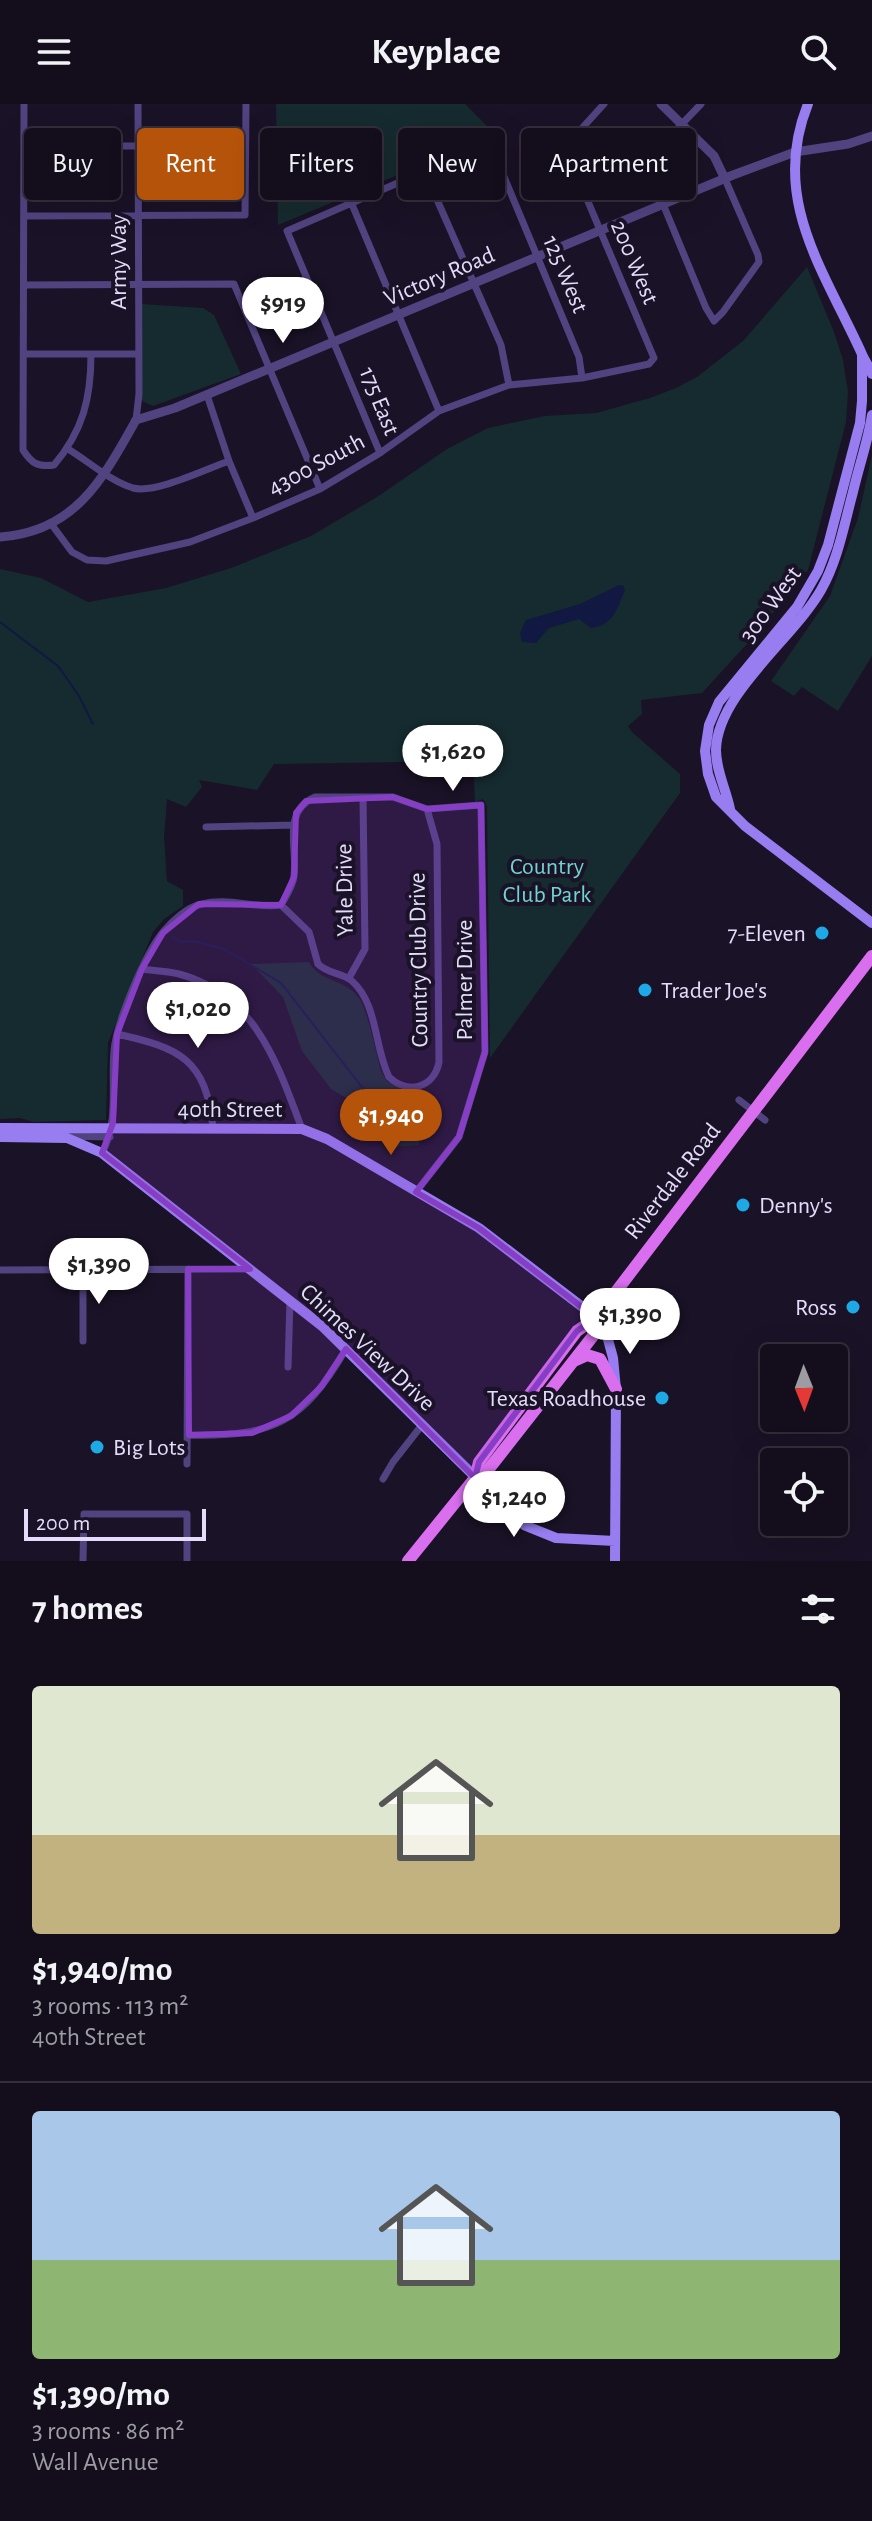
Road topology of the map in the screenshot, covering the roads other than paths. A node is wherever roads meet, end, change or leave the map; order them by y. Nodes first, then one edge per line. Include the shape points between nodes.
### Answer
1 (24, 104) edge
2 (138, 104) edge
3 (246, 104) edge
4 (604, 104) edge
5 (661, 104) edge
6 (701, 104) edge
7 (808, 104) edge
8 (682, 124) junction
9 (24, 128) edge
10 (138, 128) edge
11 (872, 136) edge
12 (245, 146) joint
13 (795, 152) junction
14 (505, 179) edge
15 (725, 179) junction
16 (398, 181) edge
17 (26, 200) edge
18 (139, 200) edge
19 (437, 200) edge
20 (351, 202) junction
21 (663, 204) junction
22 (139, 215) junction
23 (26, 216) junction
24 (601, 231) junction
25 (537, 257) junction
26 (473, 283) junction
27 (138, 284) junction
28 (26, 285) junction
29 (398, 314) junction
30 (334, 342) junction
31 (26, 354) junction
32 (91, 354) junction
33 (138, 354) junction
34 (867, 354) edge
35 (654, 358) joint
36 (270, 368) junction
37 (872, 374) edge
38 (582, 378) junction
39 (509, 385) junction
40 (207, 395) junction
41 (439, 411) junction
42 (872, 415) edge
43 (136, 420) junction
44 (68, 449) junction
45 (380, 453) junction
46 (229, 461) junction
47 (105, 472) junction
48 (320, 489) junction
49 (253, 518) junction
50 (52, 525) junction
51 (0, 537) edge
52 (363, 797) junction
53 (427, 809) junction
54 (731, 811) junction
55 (294, 825) junction
56 (206, 827) dead end
57 (281, 905) junction
58 (872, 923) edge
59 (872, 956) edge
60 (142, 969) junction
61 (349, 978) junction
62 (117, 1034) junction
63 (739, 1100) dead end
64 (754, 1111) junction
65 (765, 1120) dead end
66 (0, 1128) edge
67 (213, 1128) junction
68 (302, 1129) junction
69 (111, 1133) junction
70 (0, 1137) edge
71 (56, 1137) junction
72 (102, 1153) junction
73 (416, 1192) junction
74 (188, 1269) junction
75 (250, 1269) junction
76 (0, 1270) edge
77 (83, 1270) junction
78 (290, 1300) junction
79 (599, 1314) junction
80 (83, 1341) dead end
81 (346, 1349) junction
82 (573, 1361) junction
83 (288, 1367) dead end
84 (616, 1389) junction
85 (422, 1425) junction
86 (189, 1435) junction
87 (187, 1464) dead end
88 (475, 1478) junction
89 (383, 1479) dead end
90 (615, 1541) junction
91 (83, 1561) edge
92 (187, 1561) edge
93 (408, 1561) edge
94 (615, 1561) edge

1 - 9 street
2 - 10 street, Army Way
3 - 12 street
4 - 24 street, 200 West via 565,147
5 - 8 street
6 - 8 street
7 - 13 main road, 300 West
8 - 15 street via 714,156
8 - 21 street via 650,165
11 - 13 street, Victory Road
12 - 22 street via 245,215
13 - 15 street, Victory Road
13 - 34 main road, 300 West via 800,218
14 - 25 street, 125 West
15 - 21 street, Victory Road
15 - 21 street via 759,262 714,321
16 - 20 street
17 - 23 street
18 - 22 street, Army Way
19 - 26 street
20 - 29 street
20 - 30 street, 175 East via 287,231
21 - 24 street, Victory Road
22 - 23 street
22 - 27 street, Army Way
23 - 28 street
24 - 25 street, Victory Road
24 - 35 street, 200 West
25 - 26 street, Victory Road
25 - 38 street, 125 West via 579,357
26 - 29 street, Victory Road
26 - 39 street via 501,345
27 - 28 street
27 - 33 street, Army Way
27 - 36 street via 234,284
28 - 31 street
29 - 30 street, Victory Road
29 - 41 street
30 - 36 street, Victory Road
30 - 45 street, 175 East
31 - 32 street
31 - 44 street via 23,450 40,466 54,465
32 - 33 street
32 - 44 street via 89,401
33 - 43 street, Army Way
34 - 37 main road, 300 West
34 - 54 main road, 300 West via 860,423 821,565 800,603 722,697 709,725 708,774 716,797
35 - 38 street, 4300 South via 649,364
36 - 40 street, Victory Road
36 - 48 street
38 - 39 street, 4300 South
39 - 41 street, 4300 South
40 - 43 street, Victory Road
40 - 46 street
41 - 45 street, 4300 South
42 - 54 main road, 300 West via 823,586 721,724 717,761
43 - 47 street
44 - 47 street
45 - 48 street, 4300 South
46 - 47 street via 150,489 136,489
46 - 49 street
47 - 50 street via 82,502
48 - 49 street, 4300 South
49 - 50 street, 4300 South via 190,542 106,561 72,552
50 - 51 street
52 - 53 street via 393,797
52 - 55 street via 315,797 300,806
52 - 61 street, Yale Drive via 365,949
53 - 61 street, Country Club Drive via 437,844 439,1062 429,1082 412,1088 389,1077 365,995
53 - 73 street, Palmer Drive via 481,805 485,1052 459,1137
54 - 58 main road, 300 West
55 - 56 street
55 - 57 street via 294,877
57 - 60 street via 199,904 163,933
57 - 61 street, Country Club Drive via 309,932 318,964
59 - 64 main road, Riverdale Road
60 - 62 street
60 - 68 street via 180,975 215,989 251,1020 267,1042
62 - 67 street via 154,1042 187,1061 207,1091
62 - 69 street
63 - 64 street
64 - 65 street
64 - 79 main road, Riverdale Road
66 - 69 main road, 40th Street
67 - 68 main road, 40th Street
67 - 69 main road, 40th Street
68 - 73 main road, 40th Street
69 - 71 street, 40th Street
69 - 72 street
70 - 71 main road, 40th Street
71 - 72 main road, Chimes View Drive
72 - 75 main road, Chimes View Drive
73 - 79 main road, 40th Street via 479,1228
74 - 75 street
74 - 77 street
74 - 86 street
75 - 78 main road, Chimes View Drive
76 - 77 street
77 - 80 street
78 - 81 main road, Chimes View Drive
78 - 83 street
79 - 82 main road, Riverdale Road via 593,1336
79 - 84 main road via 610,1344
79 - 88 main road, Riverdale Road via 577,1331 479,1462
81 - 85 main road, Chimes View Drive
81 - 86 street via 321,1387 291,1416 252,1433
82 - 84 main road via 597,1357
82 - 88 main road, Riverdale Road via 488,1470
84 - 90 main road
85 - 88 main road, Chimes View Drive
85 - 89 street
86 - 87 street
88 - 90 main road, Chimes View Drive via 534,1531 556,1538
88 - 93 main road, Riverdale Road
90 - 94 main road
91 - 92 street via 84,1514 187,1514

